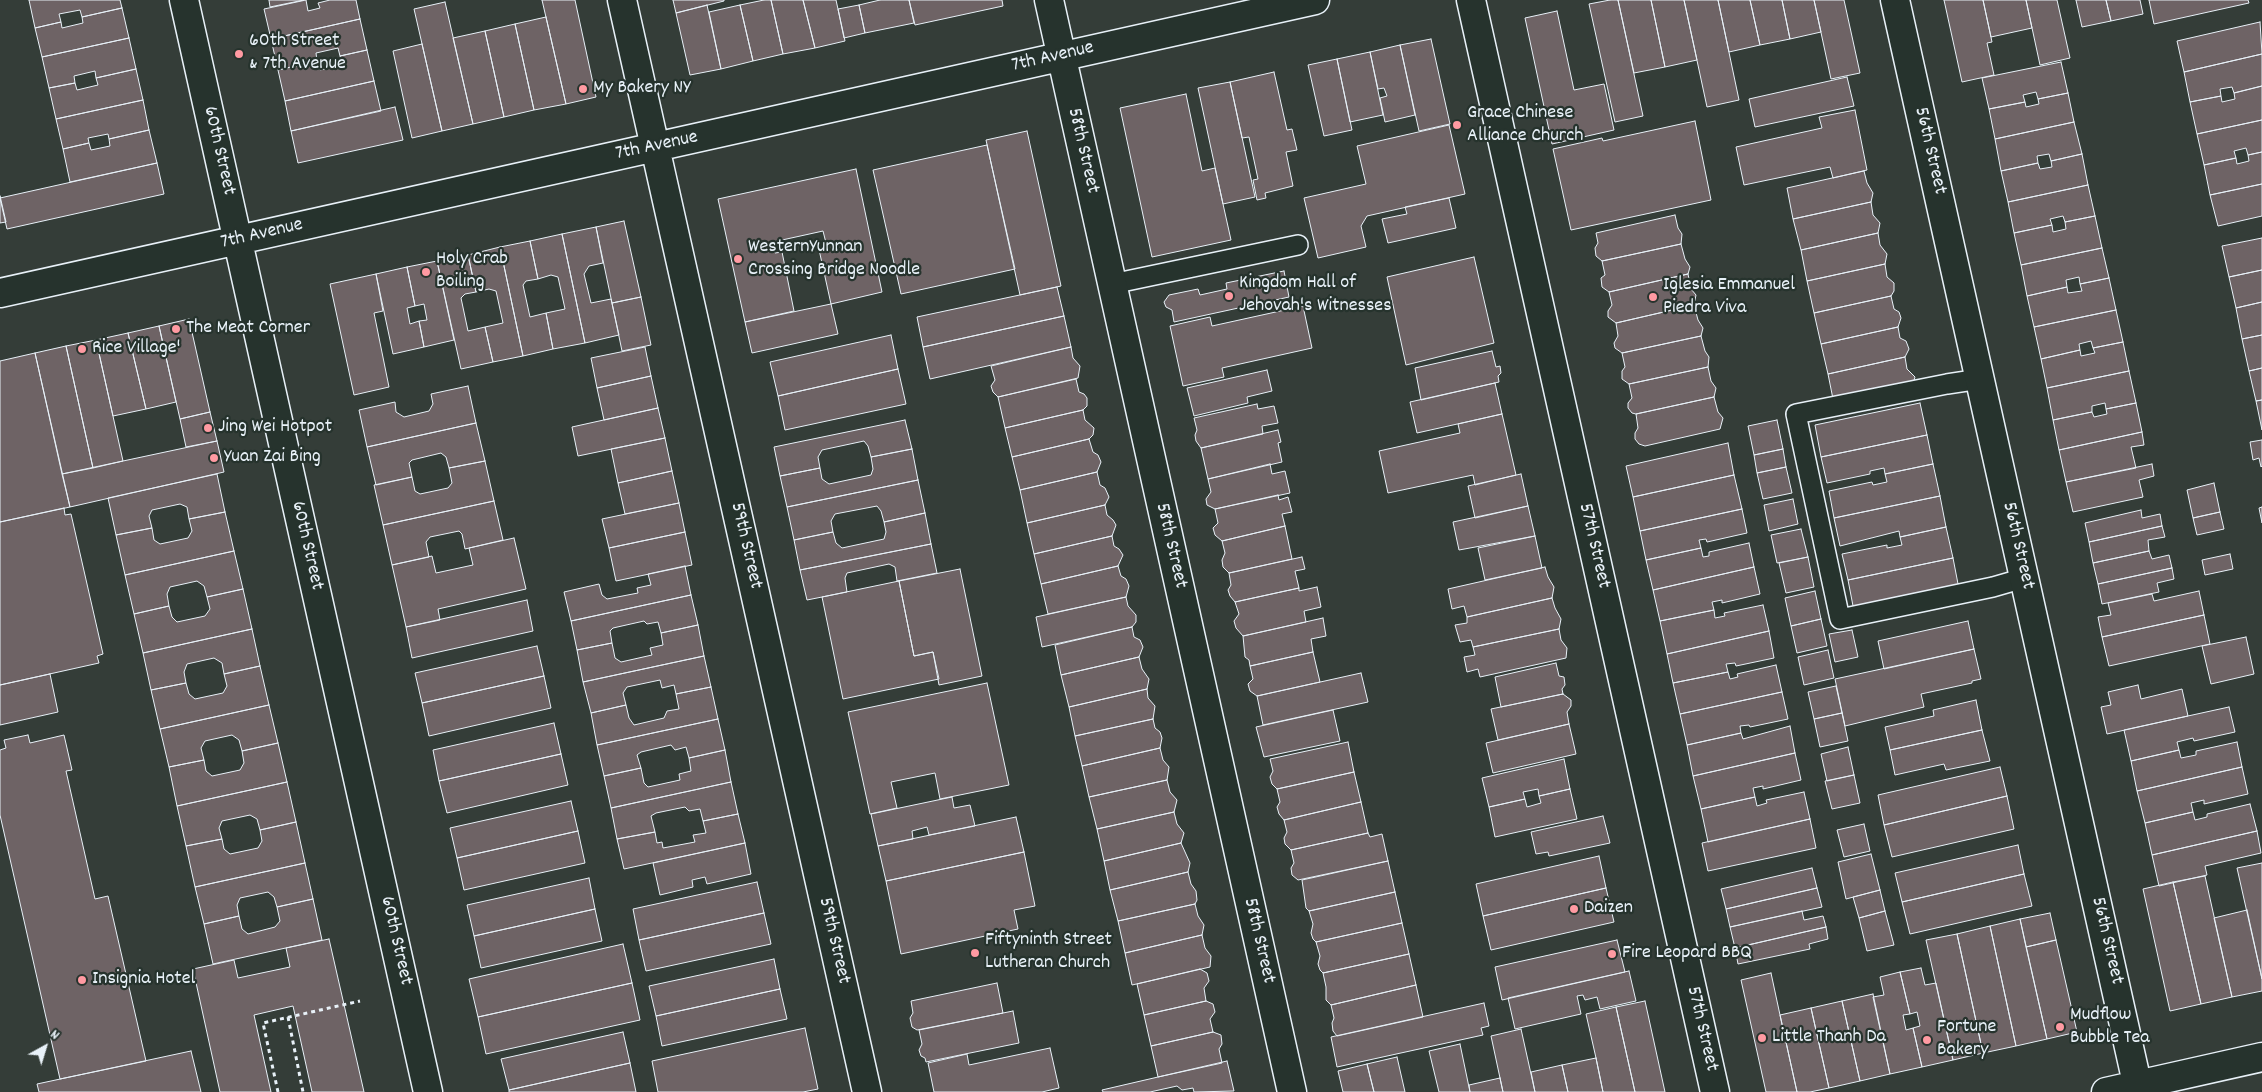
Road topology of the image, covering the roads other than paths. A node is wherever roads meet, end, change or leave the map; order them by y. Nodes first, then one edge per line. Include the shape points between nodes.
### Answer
1 (184, 0) edge
2 (622, 0) edge
3 (1048, 0) edge
4 (1315, 0) edge
5 (1472, 0) edge
6 (1895, 0) edge
7 (1061, 56) junction
8 (656, 147) junction
9 (238, 240) junction
10 (1298, 245) dead end
11 (1112, 284) junction
12 (0, 294) edge
13 (1980, 379) junction
14 (2024, 578) junction
15 (2262, 1057) edge
16 (2138, 1088) edge
17 (428, 1092) edge
18 (867, 1092) edge
19 (1292, 1092) edge
20 (1715, 1092) edge
21 (2106, 1092) edge

1 - 9 street, 60th Street
2 - 8 street, 59th Street
3 - 7 street, 58th Street
4 - 7 street, 7th Avenue
5 - 20 street, 57th Street
6 - 13 street, 56th Street
7 - 8 street, 7th Avenue
7 - 11 street, 58th Street
8 - 9 street, 7th Avenue
8 - 18 street, 59th Street
9 - 12 street, 7th Avenue
9 - 17 street, 60th Street
10 - 11 lane
11 - 19 street, 58th Street
13 - 14 street, 56th Street
13 - 14 lane via 1796,414 1840,619
14 - 16 street, 56th Street
15 - 16 street
16 - 21 street

